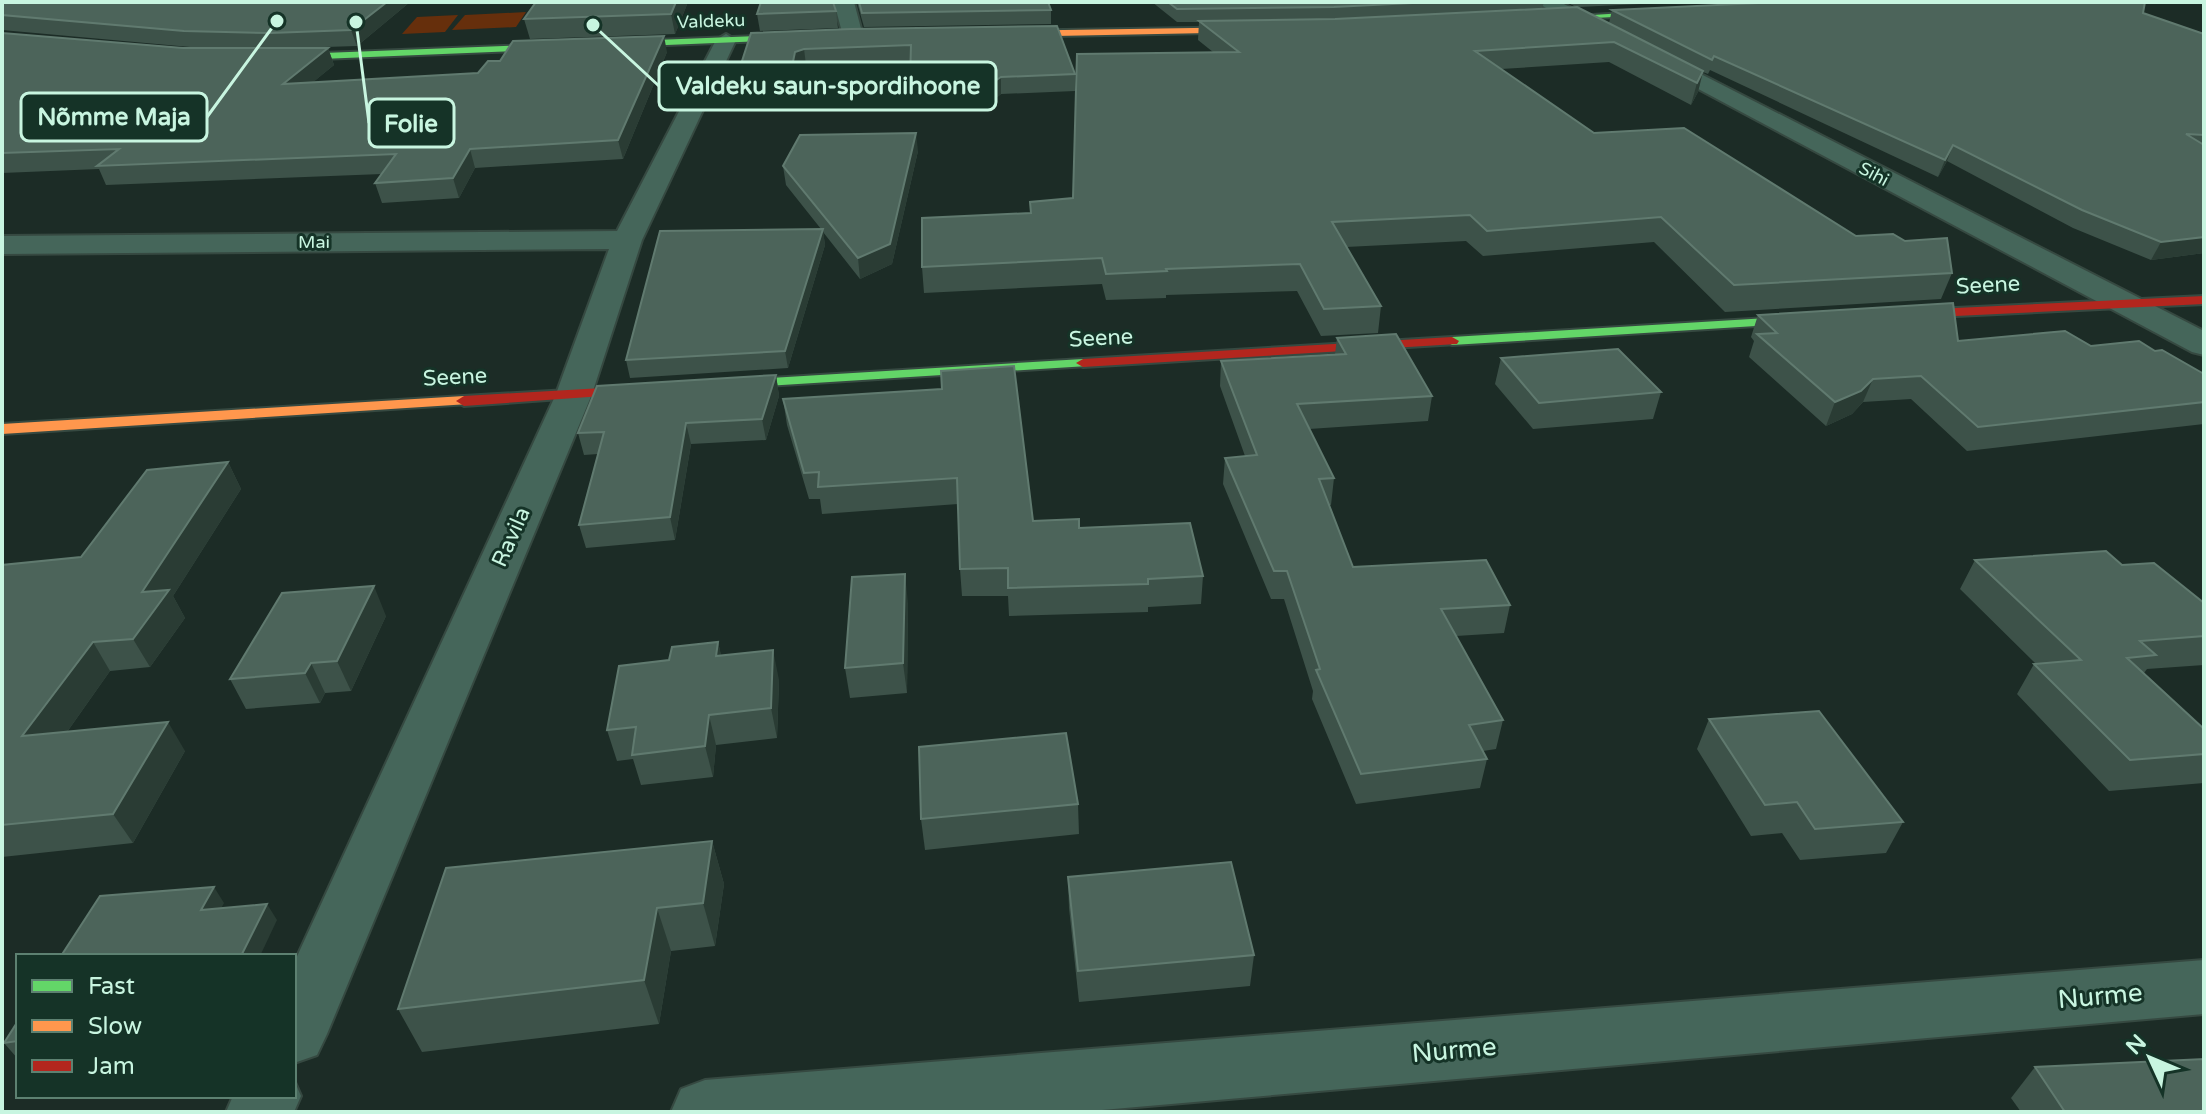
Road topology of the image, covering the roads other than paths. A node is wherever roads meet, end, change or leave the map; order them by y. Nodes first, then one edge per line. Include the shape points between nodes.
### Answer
1 (844, 2) edge
2 (1545, 2) edge
3 (1684, 11) edge
4 (1575, 18) junction
5 (1514, 20) edge
6 (1270, 30) edge
7 (975, 34) edge
8 (845, 36) joint
9 (726, 40) junction
10 (254, 58) edge
11 (627, 240) junction
12 (2, 245) edge
13 (2204, 300) edge
14 (2119, 301) junction
15 (1876, 316) edge
16 (1829, 319) edge
17 (2204, 345) edge
18 (701, 386) edge
19 (669, 388) edge
20 (574, 394) junction
21 (2, 429) edge
22 (2204, 987) edge
23 (296, 1029) edge
24 (705, 1112) edge

1 - 8 street
2 - 4 street, Sihi
3 - 4 street
4 - 5 street
4 - 14 street, Sihi
6 - 7 street
8 - 9 street, Valdeku
9 - 10 street, Valdeku
9 - 11 street, Ravila
11 - 12 street, Mai
11 - 20 street, Ravila
13 - 14 street, Seene
14 - 15 street, Seene
14 - 17 street, Sihi
16 - 18 street, Seene
19 - 20 street, Seene
20 - 21 street, Seene
20 - 23 street, Ravila
22 - 24 street, Nurme

